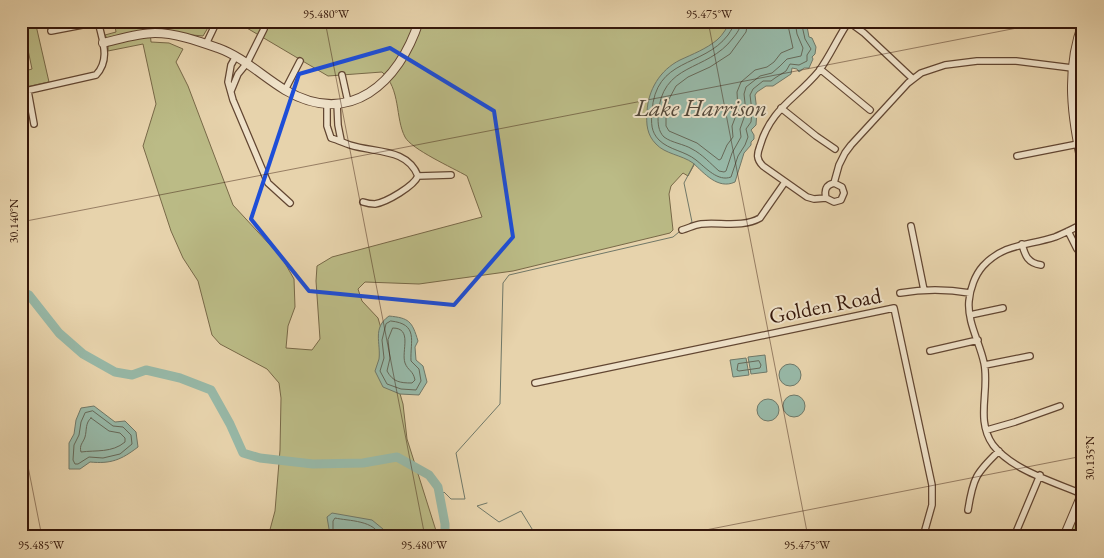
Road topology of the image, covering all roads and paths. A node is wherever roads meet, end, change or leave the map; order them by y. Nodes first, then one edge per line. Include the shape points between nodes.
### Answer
1 (217, 21) edge
2 (418, 21) edge
3 (849, 21) edge
4 (864, 21) edge
5 (98, 22) edge
6 (1083, 23) edge
7 (264, 29) dead end
8 (860, 29) junction
9 (51, 31) dead end
10 (103, 43) junction
11 (206, 44) junction
12 (236, 56) junction
13 (300, 61) dead end
14 (247, 63) junction
15 (1072, 68) junction
16 (820, 69) junction
17 (342, 75) dead end
18 (913, 78) junction
19 (285, 90) junction
20 (24, 91) edge
21 (230, 91) junction
22 (348, 102) junction
23 (337, 103) junction
24 (326, 104) junction
25 (781, 108) junction
26 (870, 110) dead end
27 (34, 124) dead end
28 (341, 140) junction
29 (1078, 144) junction
30 (835, 149) dead end
31 (1017, 156) dead end
32 (1083, 167) edge
33 (451, 175) dead end
34 (418, 176) junction
35 (785, 182) junction
36 (834, 183) junction
37 (826, 198) junction
38 (363, 202) dead end
39 (290, 203) dead end
40 (1083, 224) edge
41 (911, 226) dead end
42 (682, 230) dead end
43 (1068, 231) junction
44 (1022, 244) junction
45 (1077, 249) dead end
46 (1041, 265) dead end
47 (924, 290) junction
48 (900, 293) dead end
49 (970, 293) junction
50 (1003, 308) dead end
51 (970, 315) junction
52 (978, 340) junction
53 (930, 351) dead end
54 (1030, 356) dead end
55 (985, 365) junction
56 (535, 383) dead end
57 (1060, 406) dead end
58 (987, 430) junction
59 (999, 451) junction
60 (1040, 475) junction
61 (1082, 493) edge
62 (968, 510) dead end
63 (923, 537) edge
64 (1014, 537) edge
65 (1064, 537) edge

1 - 11 street
2 - 22 street via 406,52 388,78 365,95
3 - 8 street
3 - 16 street
4 - 8 street
5 - 9 street
5 - 10 street
6 - 15 street
7 - 14 street
8 - 18 street
10 - 11 street via 154,33
10 - 20 street via 105,56 102,69 96,75
11 - 12 street
12 - 14 street
12 - 21 street via 229,72
13 - 19 street
14 - 19 street
14 - 21 street
15 - 18 street via 1016,61 977,61 945,65
15 - 29 street via 1072,106
16 - 25 street
16 - 26 street
17 - 22 street
18 - 36 street via 845,153
19 - 24 street
20 - 27 street
21 - 39 street via 264,174 274,189
22 - 23 street
23 - 24 street
23 - 28 street
24 - 28 street via 327,126 332,138
25 - 30 street
25 - 35 street via 764,130 757,156 758,162
28 - 34 street via 350,145 398,154 411,163
29 - 31 street
29 - 32 street
33 - 34 street
34 - 38 street via 416,182 404,190 375,204
35 - 37 street via 807,197
35 - 42 street via 760,218 754,221 702,224
36 - 37 street via 826,187
36 - 37 street via 842,187 843,197 834,202
40 - 43 street
41 - 47 street
43 - 44 street
43 - 45 street
44 - 46 street via 1028,260
44 - 49 street via 1003,250 982,267
47 - 48 street
47 - 49 street
49 - 51 street
50 - 51 street
51 - 52 street
52 - 53 street
52 - 55 street
54 - 55 street
55 - 58 street
56 - 63 street, Golden Road via 894,308 932,485 932,505
57 - 58 street
58 - 59 street
59 - 60 street
59 - 62 street via 976,476
60 - 61 street
60 - 64 street
61 - 65 street

